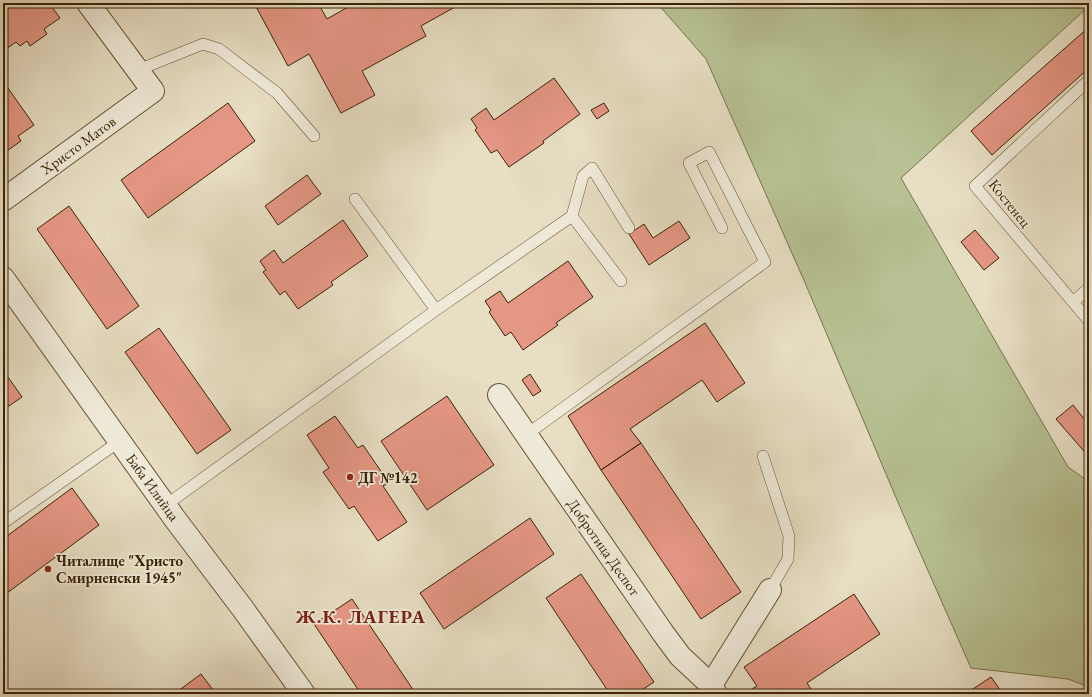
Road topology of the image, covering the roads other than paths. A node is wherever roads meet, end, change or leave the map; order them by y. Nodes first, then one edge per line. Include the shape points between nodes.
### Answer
1 (88, 3) edge
2 (138, 70) junction
3 (1089, 80) edge
4 (314, 136) dead end
5 (355, 199) dead end
6 (3, 200) edge
7 (572, 216) junction
8 (629, 228) dead end
9 (722, 228) dead end
10 (3, 278) edge
11 (621, 281) dead end
12 (1089, 288) edge
13 (1073, 302) junction
14 (436, 310) junction
15 (1089, 321) edge
16 (499, 394) dead end
17 (526, 435) junction
18 (120, 441) junction
19 (764, 456) dead end
20 (166, 505) junction
21 (3, 523) edge
22 (770, 590) joint
23 (713, 690) edge
24 (304, 694) edge

1 - 2 street
2 - 4 lane via 203,44 219,49 277,93
2 - 6 street, Христо Матов via 153,91
3 - 13 lane, Костенец via 975,186
5 - 14 lane
7 - 8 lane via 583,176 592,168
7 - 11 lane
7 - 14 lane
9 - 17 lane via 689,163 708,152 764,262
10 - 18 street, Баба Илийца
12 - 13 lane
13 - 15 lane, Костенец
14 - 20 lane
16 - 17 street, Добротица Деспот
17 - 23 street, Добротица Деспот via 680,656
18 - 20 street, Баба Илийца
18 - 21 lane
19 - 22 lane via 789,536 788,558
20 - 24 street, Баба Илийца
22 - 23 street

